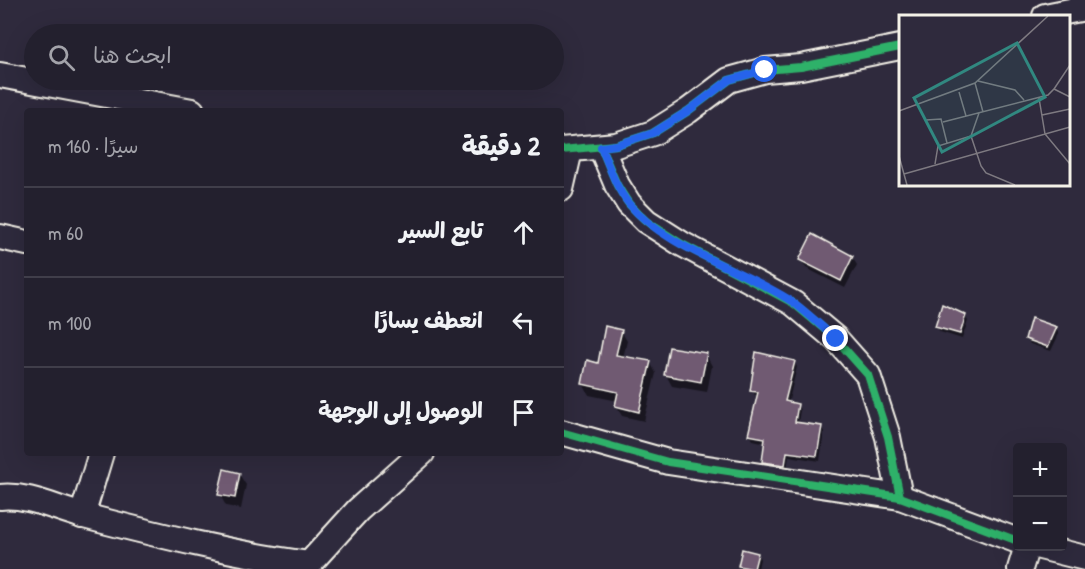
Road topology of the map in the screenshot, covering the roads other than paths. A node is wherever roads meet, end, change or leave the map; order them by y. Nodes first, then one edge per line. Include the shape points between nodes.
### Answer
1 (1085, 8) edge
2 (1051, 15) edge
3 (899, 47) edge
4 (0, 75) edge
5 (24, 80) edge
6 (80, 90) edge
7 (176, 108) edge
8 (601, 147) junction
9 (566, 150) edge
10 (564, 166) edge
11 (0, 237) edge
12 (24, 242) edge
13 (564, 433) edge
14 (99, 456) edge
15 (419, 456) edge
16 (0, 496) edge
17 (900, 497) junction
18 (82, 516) junction
19 (1013, 539) edge
20 (1025, 551) edge
21 (1056, 551) edge
22 (1085, 558) edge
23 (308, 567) edge
24 (1020, 569) edge

1 - 2 street
3 - 8 street via 729,80 653,133
4 - 5 street
6 - 7 street
8 - 9 street
8 - 17 street via 616,185 646,221 794,303 836,339 868,375 888,437
9 - 10 street
11 - 12 street
13 - 17 street via 668,462
14 - 18 street
15 - 23 street via 358,510
16 - 18 street via 17,495
17 - 19 street
18 - 23 street
20 - 24 street
21 - 22 street

